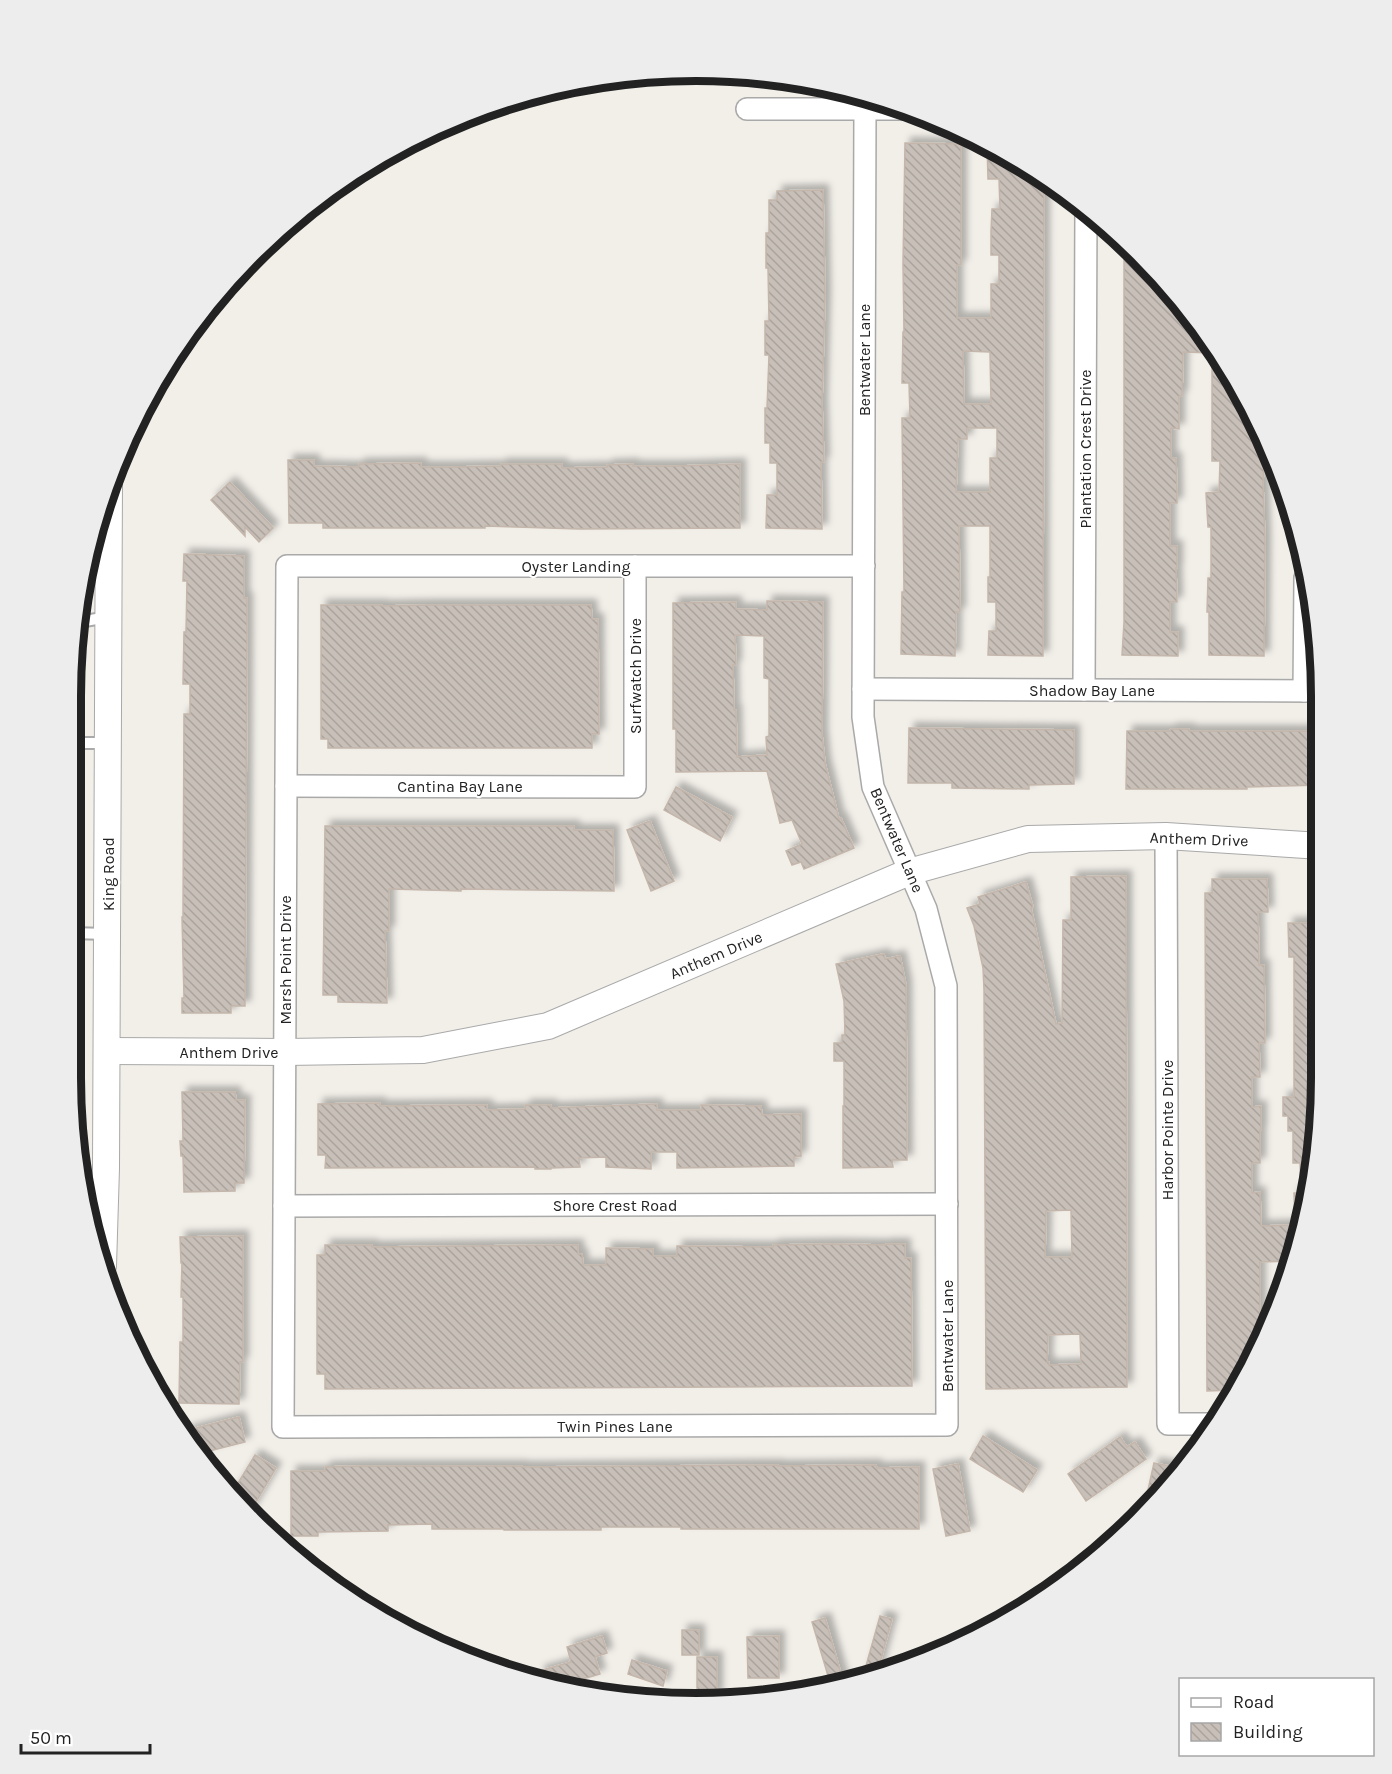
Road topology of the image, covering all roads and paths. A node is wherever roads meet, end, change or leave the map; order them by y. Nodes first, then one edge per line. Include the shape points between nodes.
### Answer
1 (747, 109) dead end
2 (865, 109) junction
3 (878, 109) edge
4 (1086, 221) edge
5 (104, 530) edge
6 (288, 566) joint
7 (635, 566) junction
8 (864, 566) junction
9 (109, 617) junction
10 (86, 620) edge
11 (863, 689) junction
12 (1084, 690) junction
13 (1311, 691) edge
14 (81, 743) edge
15 (109, 743) junction
16 (286, 786) junction
17 (635, 787) joint
18 (1167, 836) junction
19 (1311, 845) edge
20 (909, 873) junction
21 (81, 933) edge
22 (108, 934) junction
23 (107, 1051) junction
24 (285, 1052) junction
25 (947, 1204) junction
26 (284, 1206) junction
27 (104, 1243) edge
28 (1204, 1424) edge
29 (947, 1425) joint
30 (283, 1427) joint

1 - 2 street
2 - 3 street
2 - 8 street, Bentwater Lane
4 - 12 street, Plantation Crest Drive
5 - 9 street, King Road
6 - 7 street, Oyster Landing
6 - 16 street, Marsh Point Drive
7 - 8 street, Oyster Landing
7 - 17 street, Surfwatch Drive
8 - 11 street, Bentwater Lane
9 - 10 lane
9 - 15 street, King Road
11 - 12 street, Shadow Bay Lane
11 - 20 street, Bentwater Lane via 873,787
12 - 13 street, Shadow Bay Lane
14 - 15 lane
15 - 22 street, King Road
16 - 17 street, Cantina Bay Lane
16 - 24 street, Marsh Point Drive
18 - 19 street, Anthem Drive
18 - 20 street, Anthem Drive via 1028,839
18 - 28 street, Harbor Pointe Drive via 1168,1424
20 - 24 street, Anthem Drive via 548,1026 423,1050
20 - 25 street, Bentwater Lane via 926,909 946,986
21 - 22 lane
22 - 23 street, King Road
23 - 24 street, Anthem Drive
23 - 27 street, King Road
24 - 26 street, Marsh Point Drive
25 - 26 street, Shore Crest Road
25 - 29 street, Bentwater Lane
26 - 30 street, Marsh Point Drive
29 - 30 street, Twin Pines Lane

